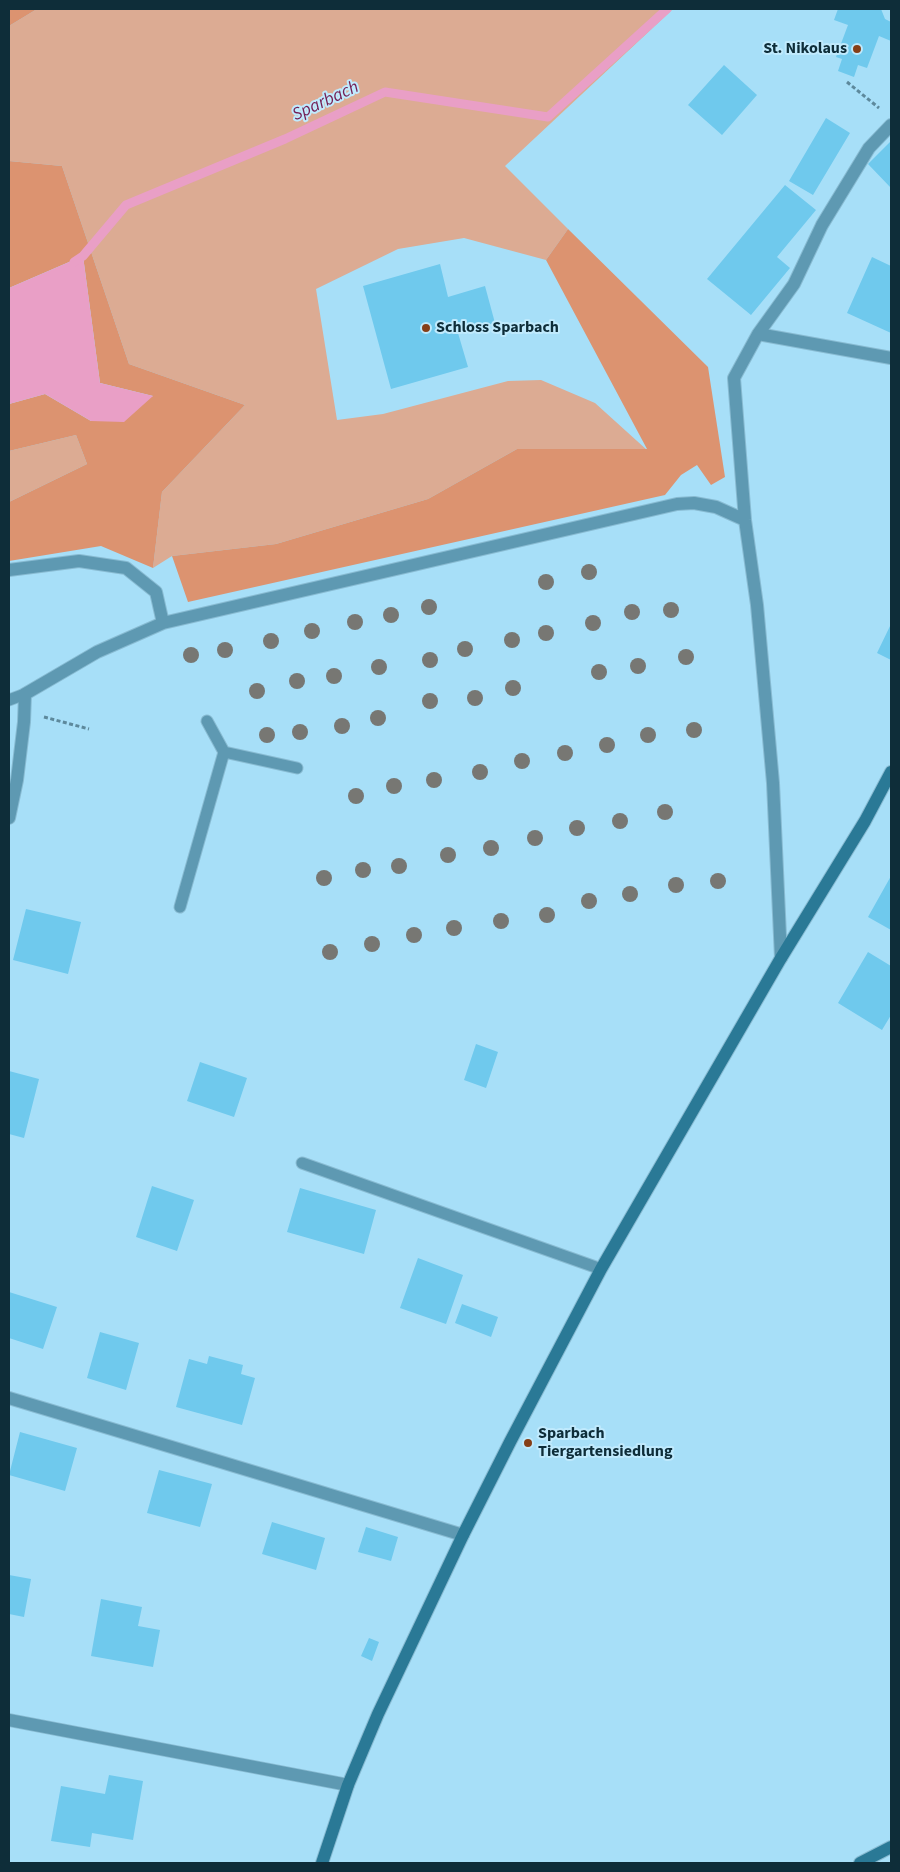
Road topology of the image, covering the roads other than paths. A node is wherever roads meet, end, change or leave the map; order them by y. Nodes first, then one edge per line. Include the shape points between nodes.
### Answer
1 (891, 125) edge
2 (758, 334) junction
3 (891, 358) edge
4 (745, 520) junction
5 (9, 570) edge
6 (163, 623) junction
7 (25, 694) junction
8 (9, 700) edge
9 (207, 721) dead end
10 (224, 752) junction
11 (297, 768) dead end
12 (891, 772) edge
13 (9, 818) edge
14 (180, 908) dead end
15 (781, 958) junction
16 (302, 1163) dead end
17 (601, 1269) junction
18 (9, 1398) edge
19 (463, 1535) junction
20 (9, 1720) edge
21 (348, 1785) junction
22 (891, 1847) edge
23 (322, 1863) edge
24 (860, 1863) edge

1 - 2 street via 869,148 822,225 794,284
2 - 3 street
2 - 4 street via 734,378
4 - 6 street via 716,507 677,504
4 - 15 street via 757,606 772,773
5 - 6 street via 79,561 126,568 156,592
6 - 7 street via 97,652
7 - 8 lane
7 - 13 street via 17,780
9 - 10 lane
10 - 11 lane
10 - 14 lane
12 - 15 street via 865,821
15 - 17 street
16 - 17 lane
17 - 19 street
18 - 19 street
19 - 21 street
20 - 21 street
21 - 23 street
22 - 24 street

